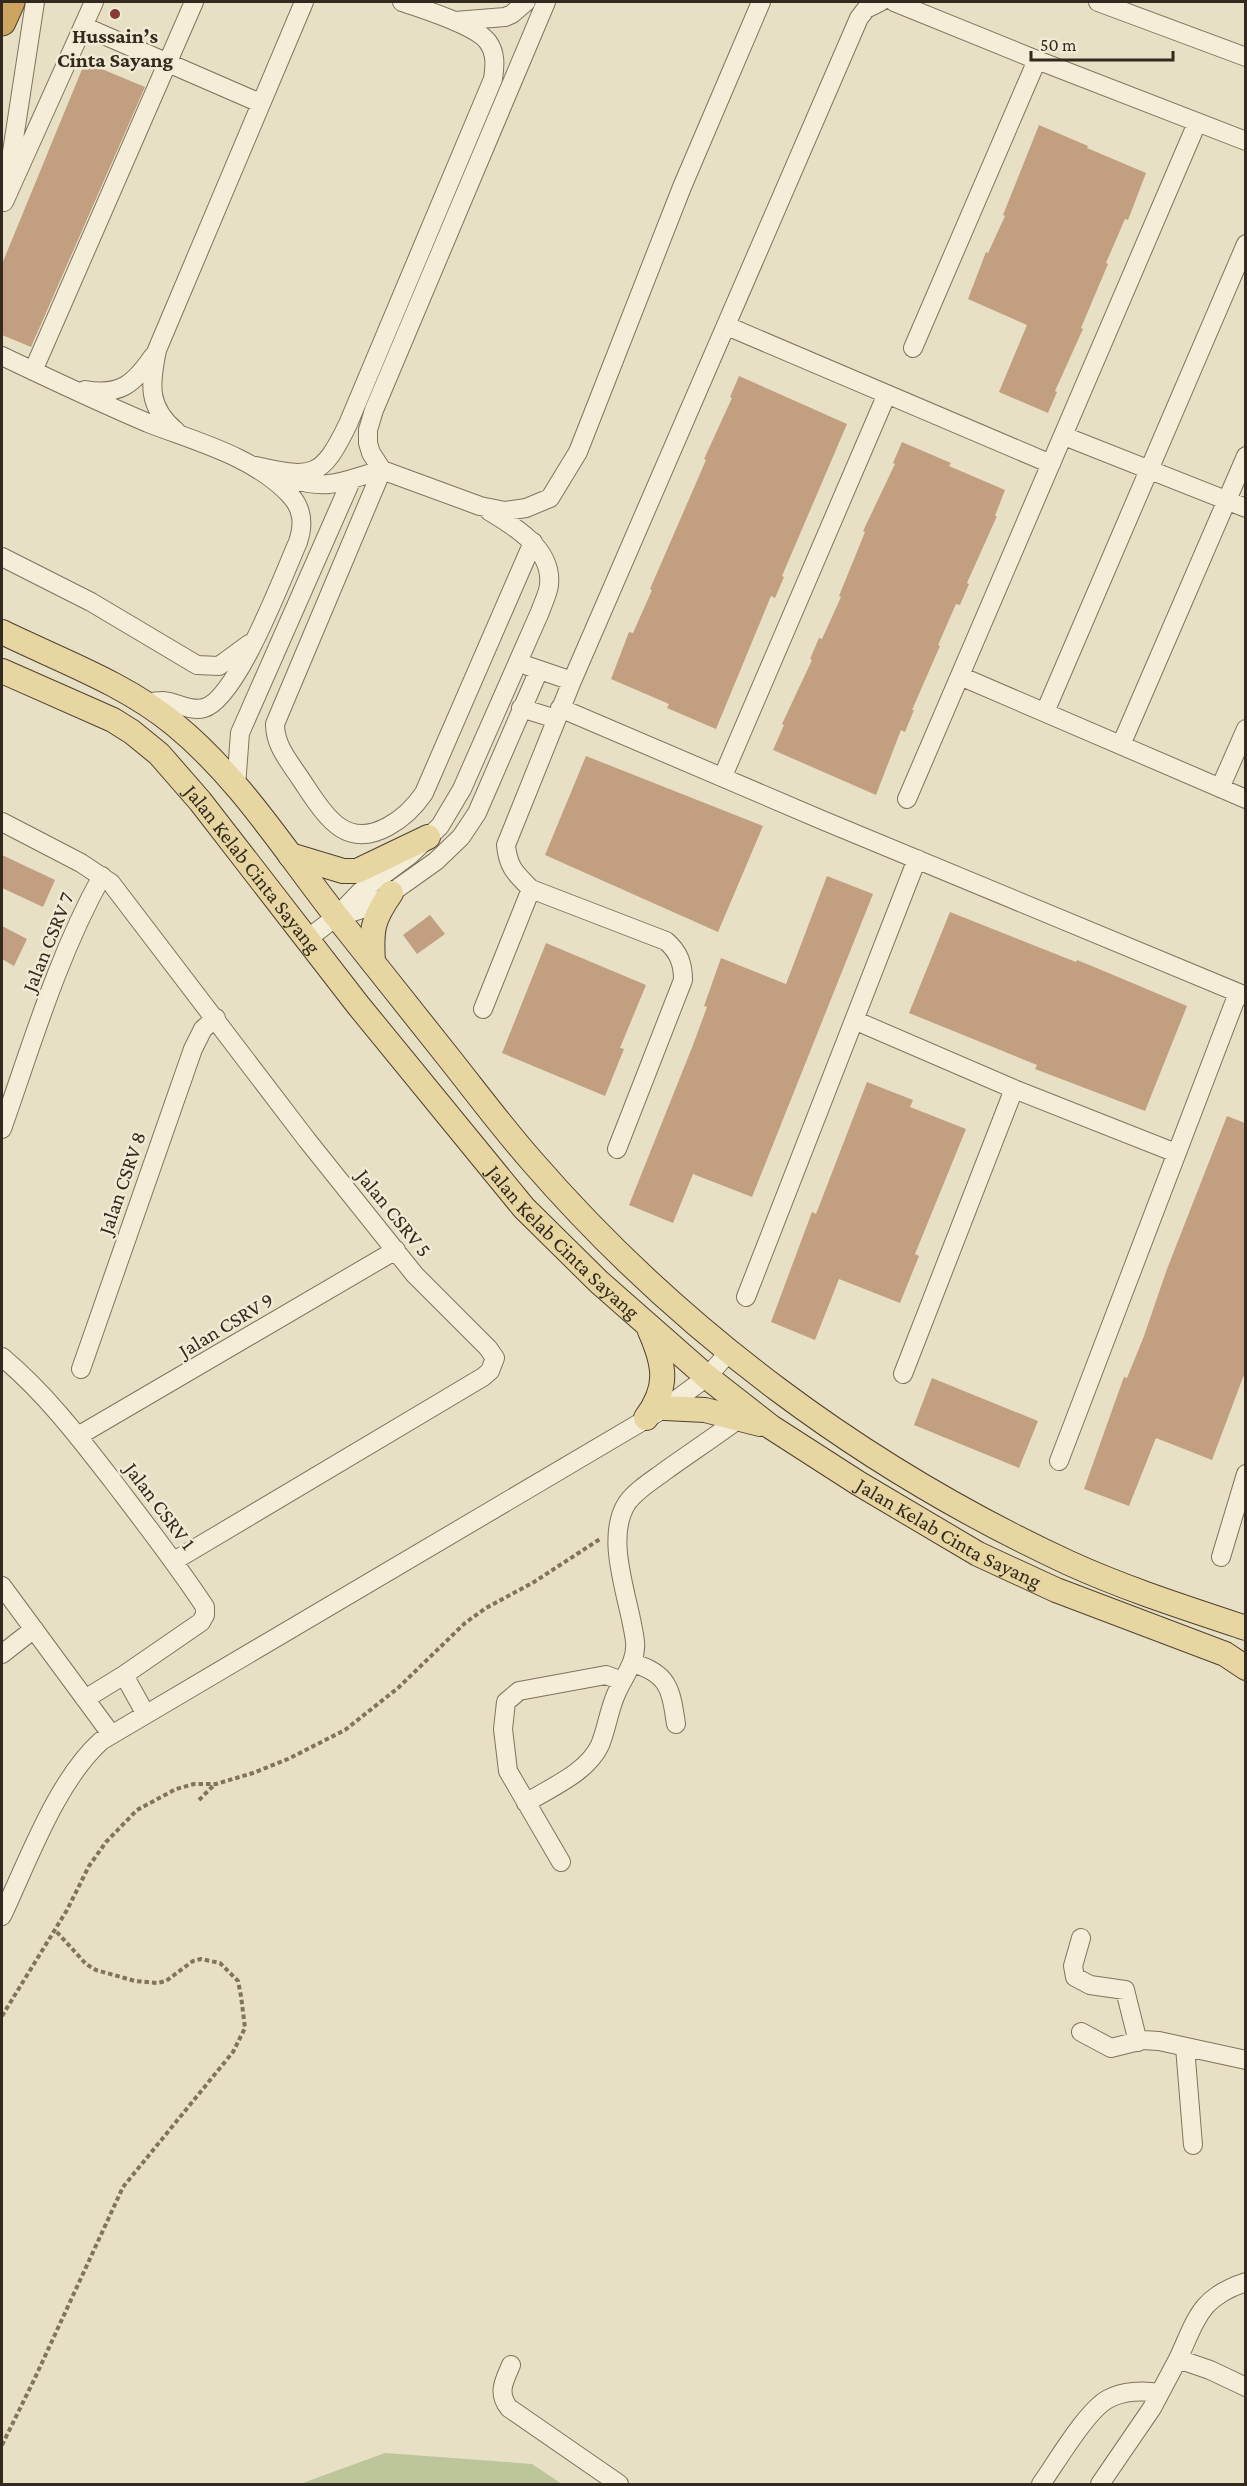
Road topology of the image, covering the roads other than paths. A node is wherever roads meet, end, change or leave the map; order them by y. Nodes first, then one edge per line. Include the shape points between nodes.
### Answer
1 (11, 2) edge
2 (35, 2) edge
3 (94, 2) edge
4 (194, 2) edge
5 (402, 2) edge
6 (526, 2) edge
7 (546, 2) edge
8 (760, 2) edge
9 (880, 2) edge
10 (894, 2) edge
11 (1098, 2) edge
12 (304, 5) edge
13 (453, 21) junction
14 (2, 22) edge
15 (83, 26) junction
16 (1245, 57) edge
17 (1037, 60) junction
18 (167, 62) junction
19 (260, 103) junction
20 (1197, 123) junction
21 (1245, 141) edge
22 (3, 205) edge
23 (1245, 244) edge
24 (727, 326) junction
25 (912, 348) dead end
26 (158, 350) junction
27 (2, 356) edge
28 (33, 371) junction
29 (68, 387) junction
30 (886, 396) junction
31 (182, 436) junction
32 (1064, 436) junction
33 (1245, 456) edge
34 (1051, 465) junction
35 (256, 466) junction
36 (382, 470) junction
37 (1149, 470) junction
38 (351, 481) junction
39 (1226, 500) junction
40 (480, 506) junction
41 (1245, 508) edge
42 (533, 542) junction
43 (2, 557) edge
44 (2, 632) edge
45 (254, 640) junction
46 (518, 663) junction
47 (539, 670) junction
48 (2, 671) edge
49 (960, 676) junction
50 (572, 681) junction
51 (145, 703) junction
52 (522, 708) junction
53 (1045, 712) junction
54 (558, 714) junction
55 (1245, 729) edge
56 (1120, 745) junction
57 (723, 776) junction
58 (236, 786) junction
59 (1220, 788) junction
60 (907, 799) dead end
61 (1245, 799) edge
62 (2, 822) edge
63 (428, 837) junction
64 (290, 855) junction
65 (916, 859) junction
66 (102, 876) junction
67 (531, 888) junction
68 (392, 893) junction
69 (336, 917) junction
70 (306, 940) junction
71 (373, 962) junction
72 (1242, 994) edge
73 (483, 1009) dead end
74 (216, 1018) junction
75 (854, 1020) junction
76 (1014, 1089) junction
77 (2, 1129) edge
78 (617, 1149) dead end
79 (1176, 1153) junction
80 (396, 1250) junction
81 (746, 1297) dead end
82 (648, 1327) junction
83 (729, 1352) junction
84 (2, 1357) edge
85 (81, 1369) dead end
86 (903, 1374) dead end
87 (707, 1377) junction
88 (655, 1413) junction
89 (740, 1418) junction
90 (771, 1427) junction
91 (78, 1436) junction
92 (1059, 1461) dead end
93 (1245, 1474) edge
94 (1221, 1557) dead end
95 (174, 1561) junction
96 (2, 1586) edge
97 (34, 1629) junction
98 (1245, 1629) edge
99 (2, 1653) edge
100 (632, 1663) junction
101 (1245, 1668) edge
102 (124, 1675) junction
103 (622, 1681) junction
104 (85, 1699) junction
105 (145, 1713) junction
106 (676, 1724) dead end
107 (111, 1734) junction
108 (526, 1803) junction
109 (561, 1862) dead end
110 (2, 1916) edge
111 (1081, 1938) dead end
112 (1080, 2032) dead end
113 (1138, 2042) junction
114 (1185, 2047) junction
115 (1245, 2060) edge
116 (1193, 2145) dead end
117 (1245, 2282) edge
118 (1178, 2359) junction
119 (511, 2365) dead end
120 (1245, 2387) edge
121 (1159, 2393) junction
122 (619, 2484) edge
123 (1041, 2484) edge
124 (1100, 2484) edge

1 - 14 highway
2 - 22 street
3 - 15 street
4 - 18 street
5 - 13 street
6 - 13 street via 505,17
7 - 36 street via 370,421 368,442
8 - 40 street via 568,471 550,498 538,504 505,511
9 - 24 street via 859,18
10 - 17 street
11 - 16 street
12 - 19 street
13 - 35 street via 487,40 495,57 493,79 348,424 332,455 316,471 289,472
15 - 18 street
15 - 22 street
17 - 20 street
17 - 25 street
18 - 19 street
18 - 28 street
19 - 26 street
20 - 21 street
20 - 32 street
23 - 37 street
24 - 30 street
24 - 50 street
26 - 29 street via 139,376 120,389 96,392
26 - 31 street via 152,375 153,398 161,416
27 - 28 street
28 - 29 street
29 - 31 street
30 - 34 street
30 - 57 street
31 - 35 street
32 - 34 street
32 - 37 street
33 - 39 street
34 - 49 street
35 - 38 street via 308,484
35 - 45 street via 291,496 303,523
36 - 38 street
36 - 40 street
36 - 42 street via 275,724 278,743 309,791 346,831 364,833 387,827 412,809 424,794
37 - 39 street
37 - 53 street
38 - 58 street via 240,733
39 - 41 street
39 - 56 street
40 - 42 street
42 - 46 street via 546,566 549,585
43 - 45 street via 91,602 197,665 219,666
44 - 51 main road, Jalan Kelab Cinta Sayang
45 - 51 street via 231,685 207,707 197,709 163,701
46 - 47 street
46 - 63 street via 452,809
47 - 50 street
47 - 52 street
48 - 70 main road, Jalan Kelab Cinta Sayang via 113,720 159,754 200,801
49 - 53 street
49 - 60 street
50 - 54 street
51 - 58 main road, Jalan Kelab Cinta Sayang via 205,751
52 - 54 street
52 - 68 street via 471,824 449,850
53 - 56 street
54 - 57 street
54 - 67 street via 506,845 515,873
55 - 59 street
56 - 59 street
57 - 65 street
58 - 64 main road, Jalan Kelab Cinta Sayang
59 - 61 street
62 - 66 street, Jalan CSRV 5
63 - 64 main road via 357,872
63 - 69 street via 360,892
64 - 69 main road, Jalan Kelab Cinta Sayang
65 - 72 street
65 - 75 street
66 - 74 street, Jalan CSRV 5 via 122,896
66 - 77 street, Jalan CSRV 7 via 64,956
67 - 73 street
67 - 78 street via 666,941 682,963 683,980
68 - 69 street via 368,907
68 - 71 main road via 373,924
69 - 70 street
69 - 71 main road, Jalan Kelab Cinta Sayang
70 - 82 main road, Jalan Kelab Cinta Sayang via 524,1208
71 - 83 main road, Jalan Kelab Cinta Sayang via 569,1203 661,1293
72 - 79 street
74 - 80 street, Jalan CSRV 5
74 - 85 street, Jalan CSRV 8 via 203,1029 193,1049
75 - 76 street
75 - 81 street
76 - 79 street
76 - 86 street
79 - 92 street
80 - 91 street, Jalan CSRV 9
80 - 95 street, Jalan CSRV 5 via 431,1292 492,1353 494,1365 490,1371
82 - 87 main road, Jalan Kelab Cinta Sayang
82 - 88 main road via 662,1356 663,1379
83 - 87 street
83 - 98 main road, Jalan Kelab Cinta Sayang via 834,1430 978,1517 1119,1584
84 - 91 street, Jalan CSRV 1 via 40,1390
87 - 88 street
87 - 90 main road, Jalan Kelab Cinta Sayang
88 - 89 main road via 692,1408
88 - 105 street
89 - 90 main road
89 - 100 street via 627,1504 618,1528 621,1575 635,1644
90 - 101 main road, Jalan Kelab Cinta Sayang via 889,1504 978,1554 1056,1590 1225,1654
91 - 95 street, Jalan CSRV 1
93 - 94 street
95 - 102 street, Jalan CSRV 1 via 205,1606 205,1615 201,1622
96 - 97 street
97 - 99 street
97 - 104 street
100 - 103 street
100 - 106 street via 665,1680
102 - 104 street, Jalan CSRV 1
102 - 105 street
103 - 108 street via 592,1758
103 - 108 street via 606,1675 519,1691 509,1697 504,1709 506,1765
104 - 107 street
105 - 107 street
107 - 110 street via 86,1756 68,1781
108 - 109 street
111 - 113 street via 1073,1966 1076,1977 1090,1985 1125,1990
112 - 113 street via 1111,2048
113 - 114 street
114 - 115 street
114 - 116 street
117 - 118 street via 1218,2294 1203,2307
118 - 120 street
118 - 121 street
119 - 122 street via 501,2391 508,2408
121 - 123 street via 1129,2393 1104,2402
121 - 124 street

